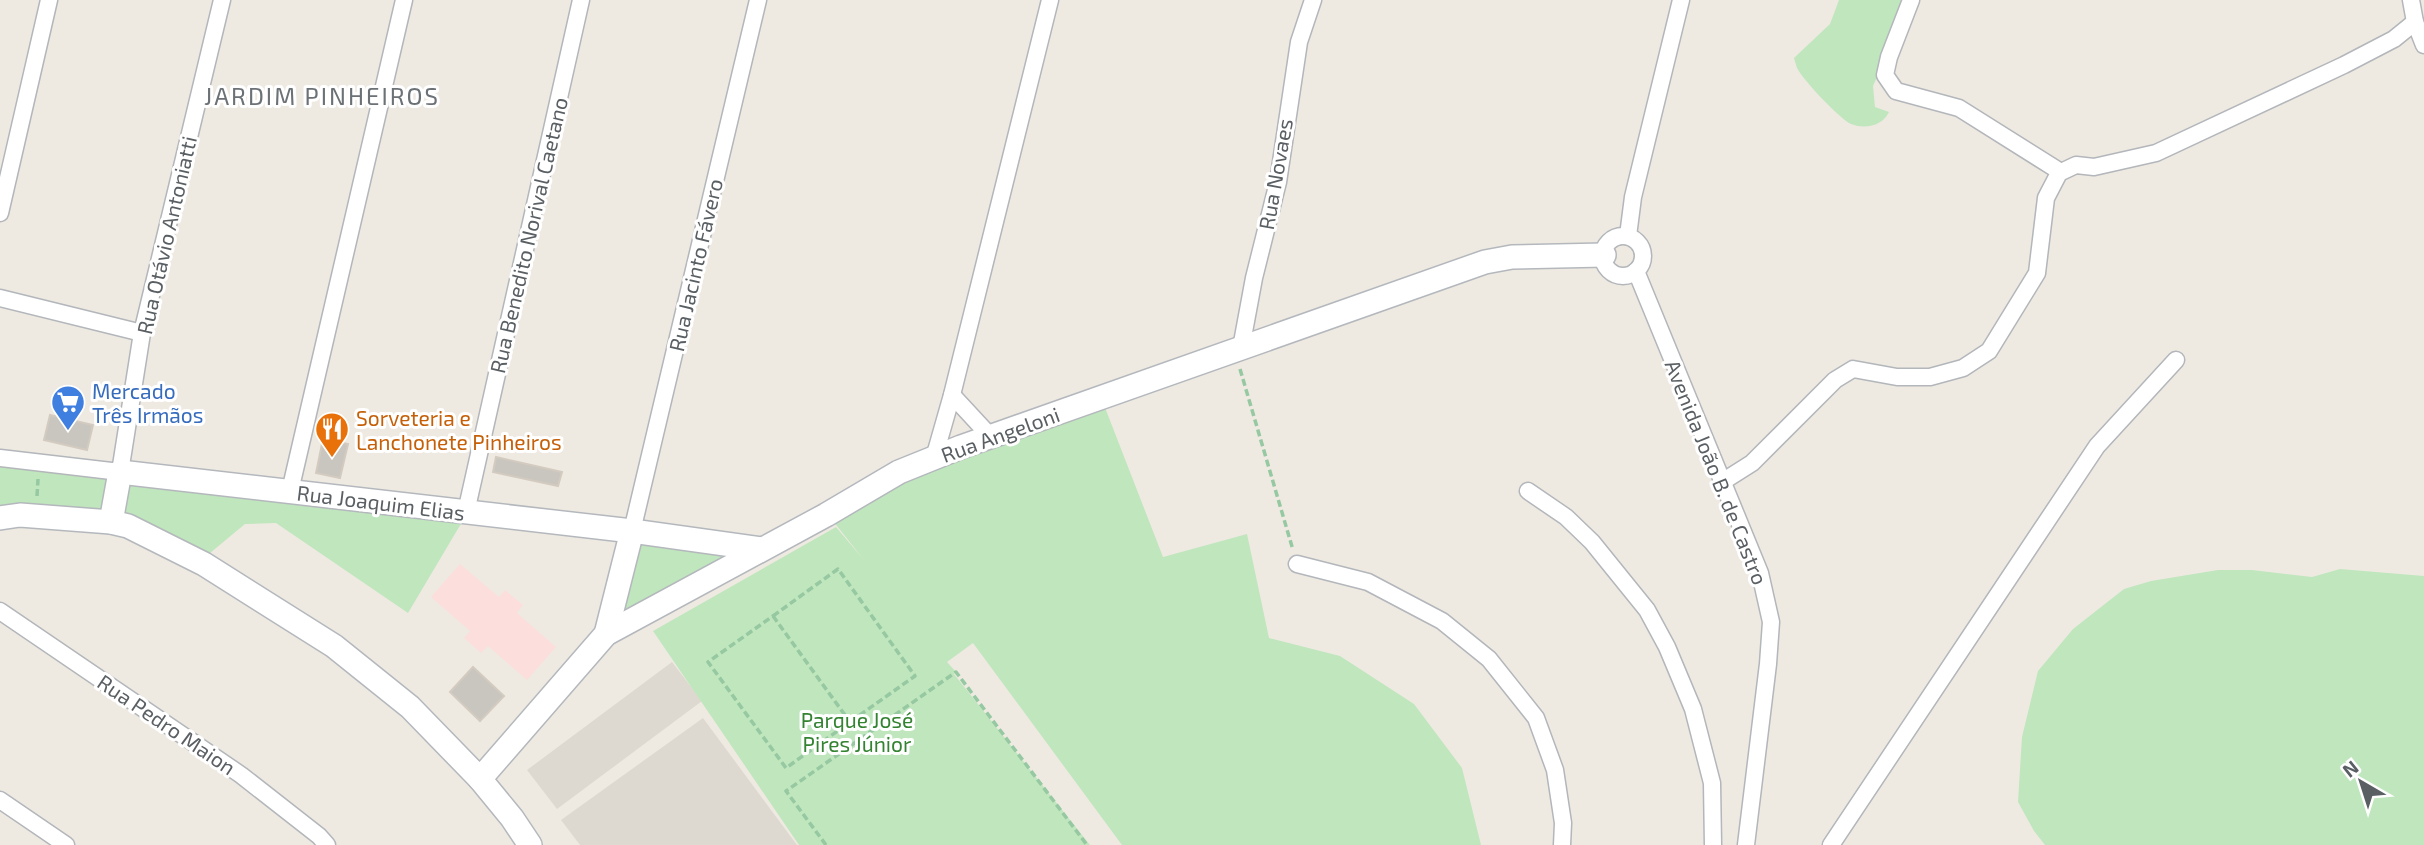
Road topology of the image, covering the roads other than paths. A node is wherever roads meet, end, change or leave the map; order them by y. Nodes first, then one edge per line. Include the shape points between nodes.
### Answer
1 (49, 0) edge
2 (222, 0) edge
3 (404, 0) edge
4 (581, 0) edge
5 (758, 0) edge
6 (1050, 0) edge
7 (1313, 0) edge
8 (1681, 0) edge
9 (1911, 0) edge
10 (2412, 0) edge
11 (2415, 22) junction
12 (2424, 45) edge
13 (2059, 173) junction
14 (0, 213) edge
15 (1628, 236) junction
16 (1604, 255) junction
17 (1636, 271) junction
18 (0, 298) edge
19 (142, 333) junction
20 (1238, 349) junction
21 (2176, 360) dead end
22 (952, 395) junction
23 (990, 436) junction
24 (0, 458) edge
25 (934, 458) junction
26 (120, 472) junction
27 (1722, 482) junction
28 (289, 491) junction
29 (1528, 491) dead end
30 (466, 512) junction
31 (0, 518) edge
32 (102, 521) junction
33 (632, 531) junction
34 (761, 549) junction
35 (1297, 564) road end
36 (0, 611) edge
37 (606, 634) junction
38 (480, 779) junction
39 (0, 800) edge
40 (66, 845) edge
41 (327, 845) edge
42 (530, 845) edge
43 (1562, 845) edge
44 (1713, 845) edge
45 (1746, 845) edge
46 (1831, 845) edge

1 - 14 street
2 - 19 street, Rua Otávio Antoniatti
3 - 28 street
4 - 30 street, Rua Benedito Norival Caetano
5 - 33 street, Rua Jacinto Fávero
6 - 22 street
7 - 20 street, Rua Novaes via 1299,42 1278,182
8 - 15 street via 1633,197
9 - 13 street via 1885,75 1896,91 1959,108
10 - 11 street
11 - 12 street
11 - 13 street via 2394,39 2344,65 2156,153 2094,167 2076,165
13 - 27 street via 2046,198 2037,273 1989,351 1963,368 1930,377 1853,369 1835,380 1752,463
15 - 16 street via 1609,242
15 - 17 street via 1641,247 1643,256
16 - 17 street via 1614,273
16 - 20 street, Rua Angeloni via 1485,262
17 - 27 street, Avenida João B. de Castro
18 - 19 street
19 - 26 street, Rua Otávio Antoniatti
20 - 23 street, Rua Angeloni
21 - 46 street via 2097,446
22 - 23 street
22 - 25 street
23 - 25 street, Rua Angeloni
24 - 26 street, Rua Joaquim Elias
25 - 34 street, Rua Angeloni via 899,472
26 - 28 street, Rua Joaquim Elias
26 - 32 street
27 - 45 street, Avenida João B. de Castro via 1760,573 1771,622
28 - 30 street, Rua Joaquim Elias
29 - 44 street via 1592,542 1647,610 1667,647 1693,709 1712,783
30 - 33 street, Rua Joaquim Elias
31 - 32 street
32 - 38 street via 128,526 204,564 334,646 410,707
33 - 34 street, Rua Joaquim Elias
33 - 37 street
34 - 37 street, Rua Angeloni
35 - 43 street via 1368,582 1442,621 1489,659 1536,718 1555,770
36 - 41 street, Rua Pedro Maion via 242,775
37 - 38 street, Rua Angeloni
38 - 42 street
39 - 40 street

